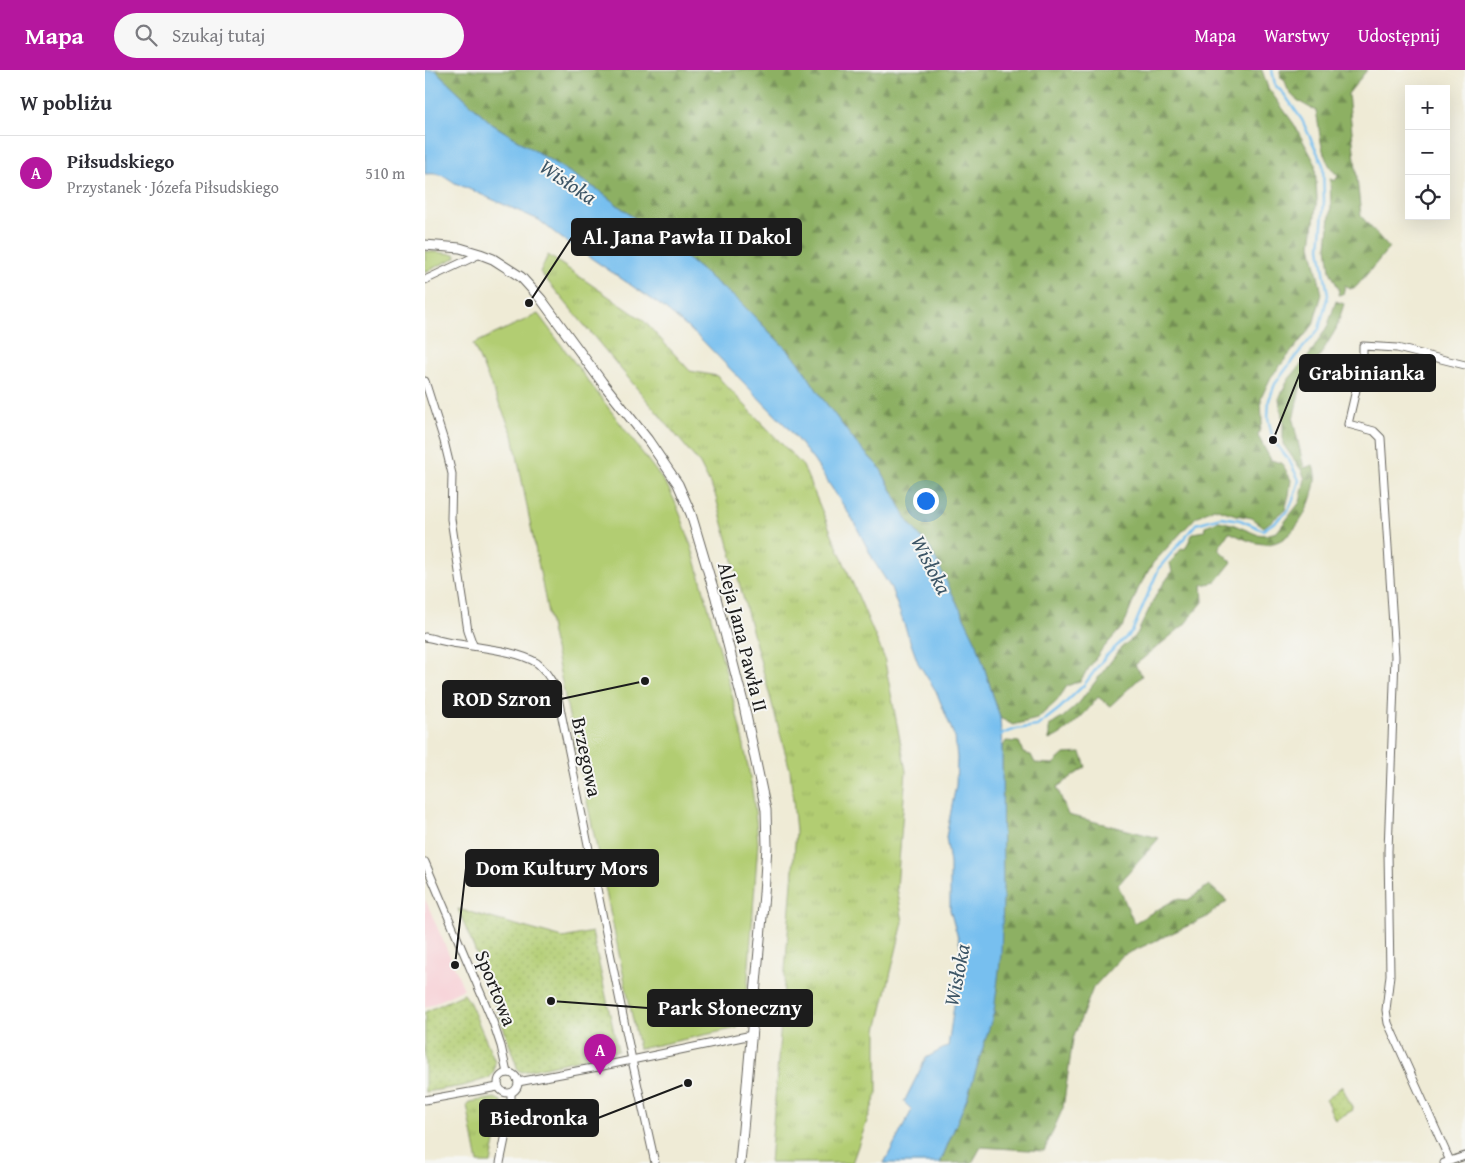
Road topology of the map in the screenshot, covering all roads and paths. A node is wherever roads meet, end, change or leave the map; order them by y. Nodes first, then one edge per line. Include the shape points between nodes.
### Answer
1 (425, 245) edge
2 (479, 254) junction
3 (425, 280) edge
4 (1465, 365) edge
5 (425, 381) edge
6 (425, 637) edge
7 (473, 645) junction
8 (425, 862) edge
9 (752, 1035) junction
10 (632, 1060) junction
11 (507, 1073) junction
12 (518, 1082) junction
13 (498, 1086) junction
14 (511, 1093) junction
15 (425, 1100) edge
16 (1465, 1156) edge
17 (1447, 1162) edge
18 (501, 1163) edge
19 (655, 1163) edge
20 (740, 1163) edge

1 - 2 street, Aleja Jana Pawła II via 460,248
2 - 3 street
2 - 9 street, Aleja Jana Pawła II via 521,277 541,299 648,440 678,484 691,514 744,706 766,810 767,846
4 - 17 street via 1397,348 1363,346 1363,360 1348,424 1373,431 1381,438 1395,656 1388,852 1391,976 1387,1023
5 - 7 street via 452,474 451,518 468,631
6 - 7 street
7 - 10 street, Brzegowa via 537,664 556,688
8 - 11 street, Sportowa via 493,1022
9 - 10 street
9 - 20 street, Aleja Jana Pawła II
10 - 12 street
10 - 19 street, Brzegowa
11 - 12 street via 513,1074
11 - 13 street via 499,1078
12 - 14 street
13 - 14 street via 502,1092
13 - 15 street
14 - 18 street
16 - 17 street

